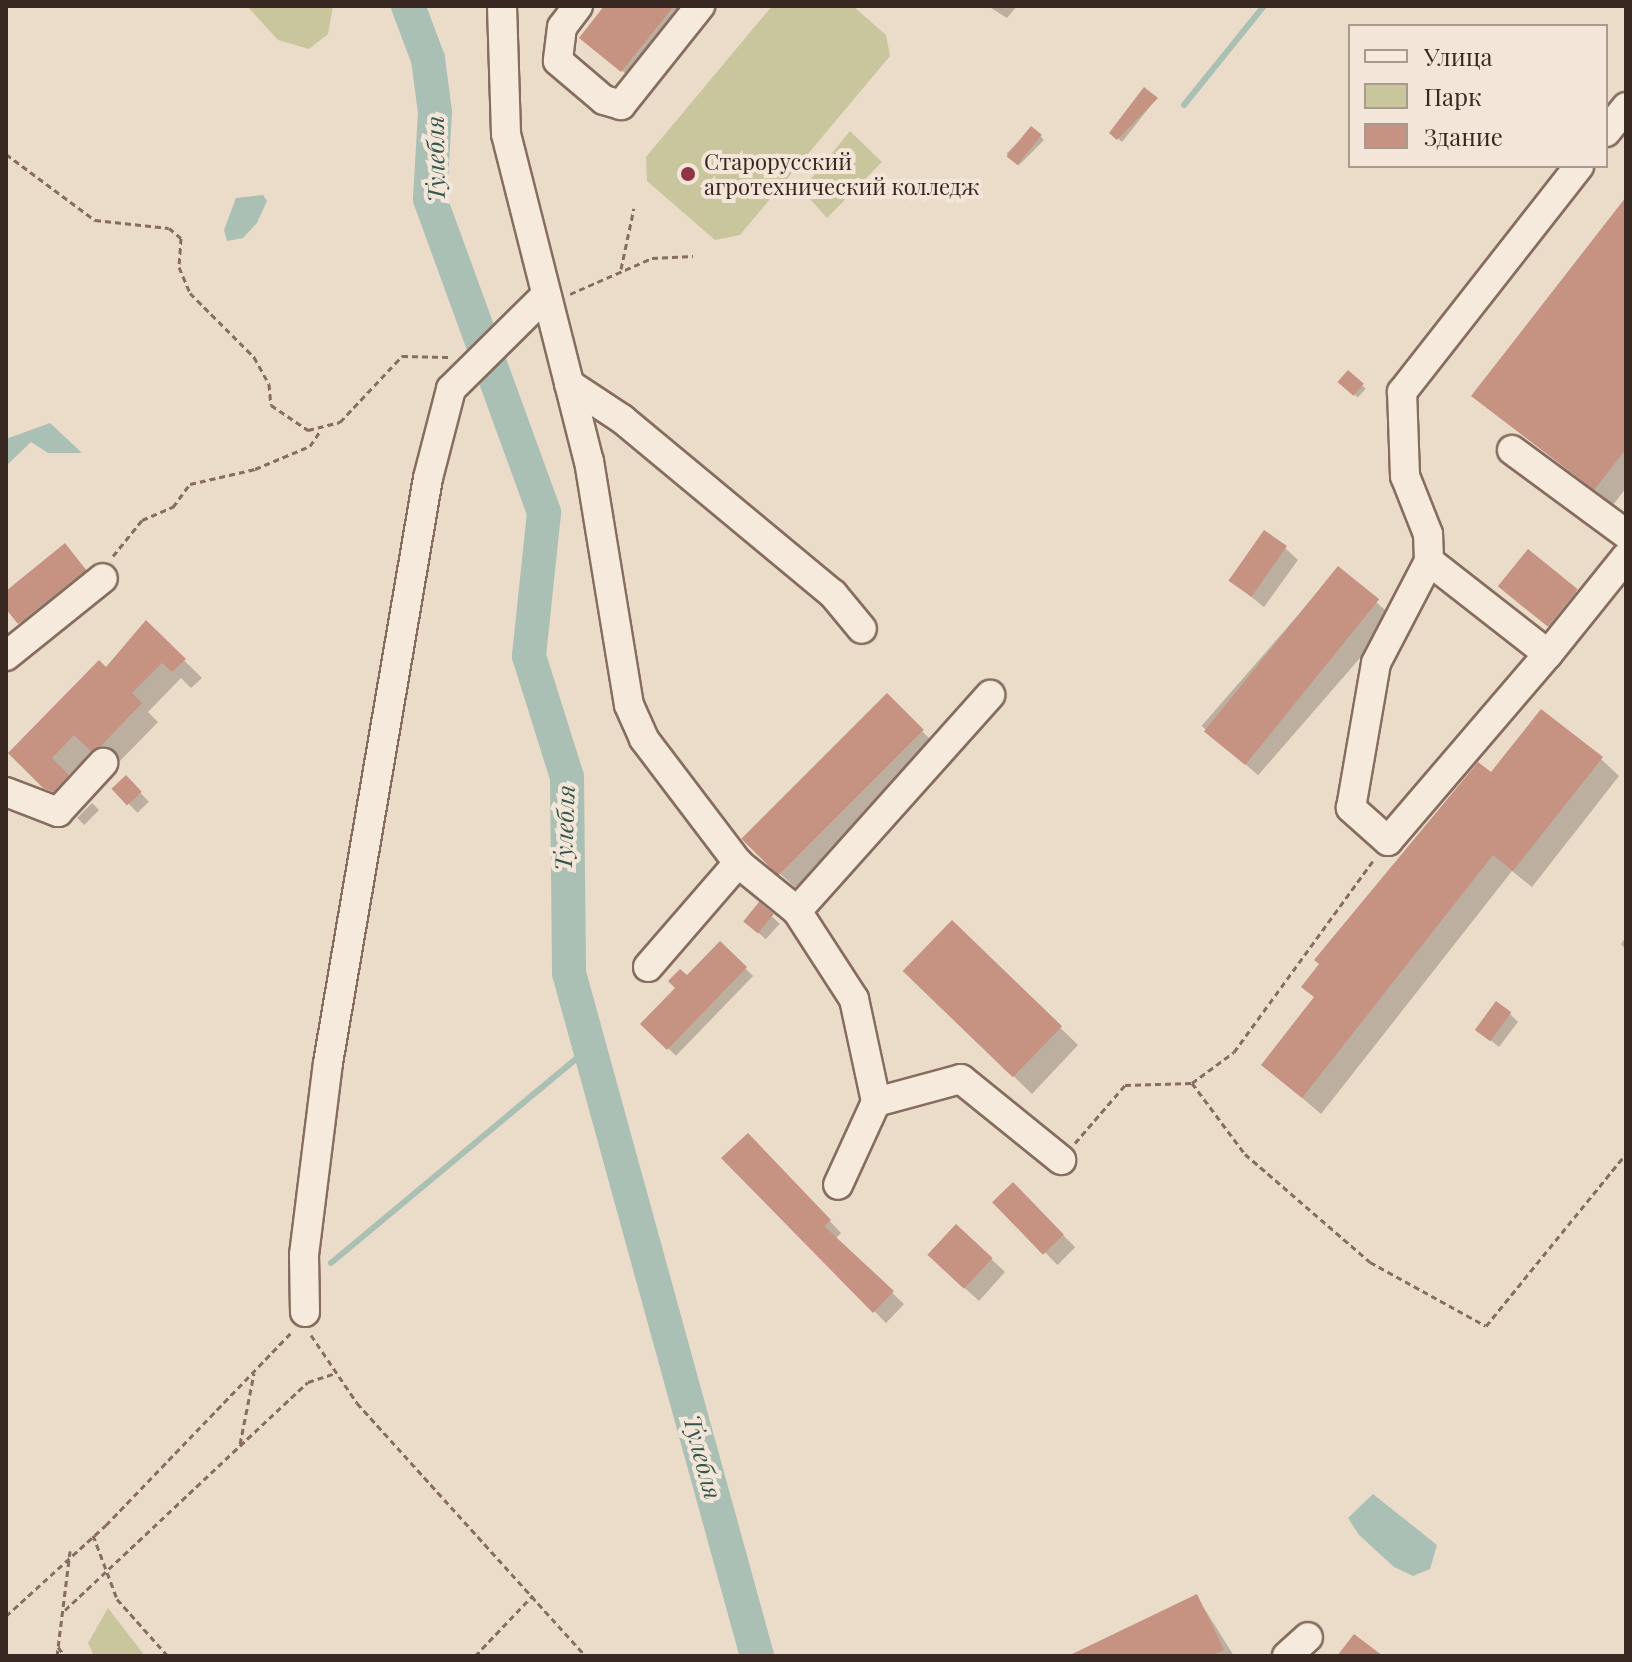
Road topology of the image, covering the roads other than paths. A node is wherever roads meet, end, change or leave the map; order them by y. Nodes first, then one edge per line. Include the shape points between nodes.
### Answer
1 (502, 6) edge
2 (578, 6) edge
3 (700, 6) edge
4 (1626, 107) edge
5 (1608, 130) edge
6 (1577, 168) edge
7 (542, 299) junction
8 (569, 384) junction
9 (1512, 450) dead end
10 (1626, 534) edge
11 (1626, 557) edge
12 (1429, 561) junction
13 (103, 578) road end
14 (862, 629) dead end
15 (1548, 654) junction
16 (6, 656) edge
17 (990, 695) dead end
18 (103, 763) dead end
19 (6, 792) edge
20 (738, 863) junction
21 (797, 911) junction
22 (648, 967) dead end
23 (876, 1102) junction
24 (1061, 1160) road end
25 (838, 1185) dead end
26 (305, 1312) road end
27 (1308, 1637) dead end
28 (1287, 1656) edge

1 - 7 street via 506,134
2 - 3 street via 562,27 558,61 604,100 621,105
4 - 5 street
6 - 12 street via 1402,392 1405,476 1428,534
7 - 8 street
7 - 26 street via 471,361 451,389 428,478 365,812 304,1255
8 - 14 street via 622,419 833,594
8 - 20 street via 629,705 644,739
9 - 10 street
11 - 15 street
12 - 15 street
12 - 15 street via 1376,663 1351,808 1388,841
13 - 16 street
17 - 21 street
18 - 19 street via 58,812
20 - 21 street
20 - 22 street
21 - 23 street via 854,999
23 - 24 street via 961,1079
23 - 25 street
27 - 28 street

